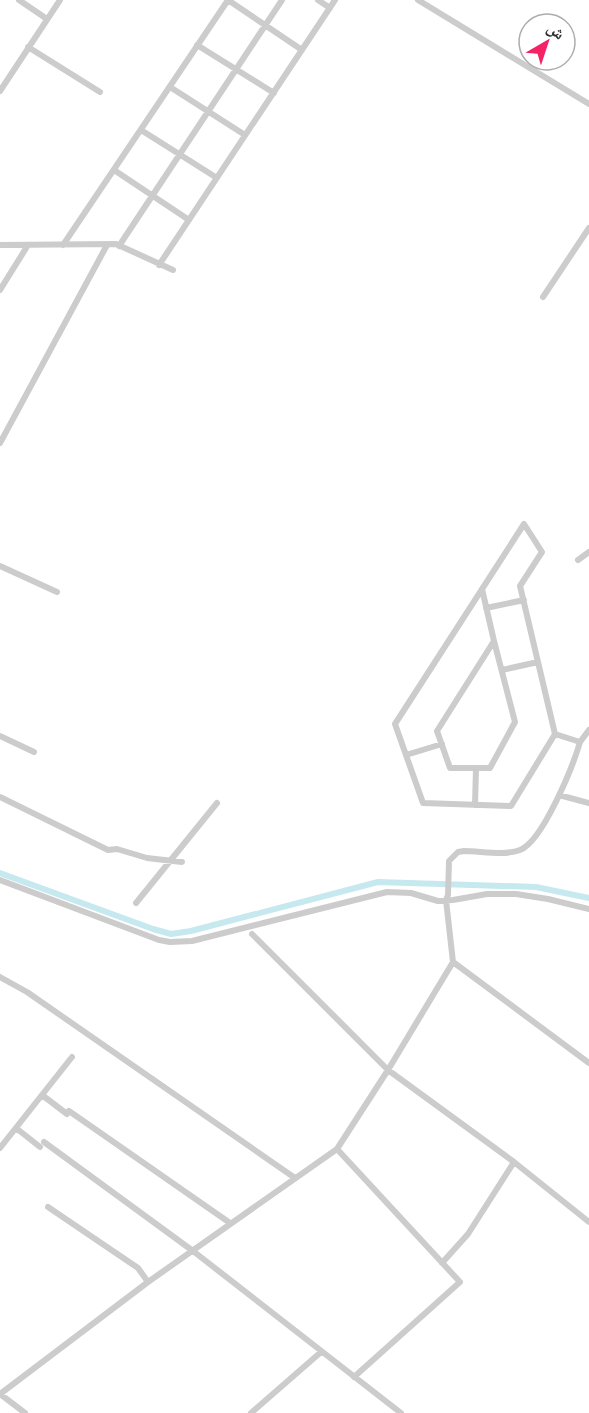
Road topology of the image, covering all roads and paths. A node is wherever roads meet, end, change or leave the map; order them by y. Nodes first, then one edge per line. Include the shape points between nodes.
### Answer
1 (19, 0) edge
2 (60, 0) edge
3 (228, 0) edge
4 (282, 0) edge
5 (318, 0) edge
6 (335, 0) edge
7 (418, 0) edge
8 (330, 8) junction
9 (47, 19) junction
10 (265, 26) junction
11 (197, 45) junction
12 (28, 48) junction
13 (302, 50) junction
14 (236, 70) junction
15 (170, 87) junction
16 (0, 91) edge
17 (100, 92) dead end
18 (274, 93) junction
19 (589, 104) edge
20 (208, 112) junction
21 (141, 130) junction
22 (245, 135) junction
23 (180, 154) junction
24 (114, 170) junction
25 (217, 178) junction
26 (152, 196) junction
27 (189, 220) junction
28 (589, 228) edge
29 (106, 244) junction
30 (0, 245) edge
31 (28, 245) junction
32 (63, 245) junction
33 (119, 246) junction
34 (159, 265) junction
35 (172, 270) dead end
36 (0, 290) edge
37 (543, 297) dead end
38 (0, 442) edge
39 (589, 552) edge
40 (578, 560) dead end
41 (0, 566) edge
42 (482, 590) junction
43 (57, 592) dead end
44 (524, 600) junction
45 (486, 608) junction
46 (494, 641) junction
47 (538, 662) junction
48 (502, 670) junction
49 (589, 730) edge
50 (555, 734) junction
51 (0, 736) edge
52 (580, 742) junction
53 (442, 744) junction
54 (34, 752) dead end
55 (406, 755) junction
56 (476, 768) junction
57 (559, 795) junction
58 (0, 797) edge
59 (217, 803) dead end
60 (589, 803) edge
61 (475, 805) junction
62 (170, 861) junction
63 (182, 862) dead end
64 (0, 880) edge
65 (447, 898) junction
66 (136, 903) dead end
67 (589, 909) edge
68 (252, 933) dead end
69 (453, 962) junction
70 (0, 977) edge
71 (72, 1057) dead end
72 (589, 1063) edge
73 (388, 1070) junction
74 (42, 1095) junction
75 (16, 1128) junction
76 (0, 1148) edge
77 (337, 1149) junction
78 (514, 1162) junction
79 (295, 1178) junction
80 (48, 1207) dead end
81 (589, 1222) edge
82 (230, 1223) junction
83 (193, 1251) junction
84 (442, 1263) junction
85 (148, 1282) junction
86 (321, 1352) junction
87 (354, 1377) junction
88 (0, 1394) edge
89 (25, 1413) edge
90 (251, 1413) edge
91 (401, 1413) edge

1 - 9 street
2 - 9 street
3 - 10 street
3 - 11 street
4 - 10 street
5 - 8 street
6 - 8 street
7 - 19 street
8 - 13 street
9 - 12 street
10 - 13 street
10 - 14 street
11 - 14 street
11 - 15 street
12 - 16 street
12 - 17 street
13 - 18 street
14 - 18 street
14 - 20 street
15 - 20 street
15 - 21 street
18 - 22 street
20 - 22 street
20 - 23 street
21 - 23 street
21 - 24 street
22 - 25 street
23 - 25 street
23 - 26 street
24 - 26 street
24 - 32 street
25 - 27 street
26 - 27 street
26 - 33 street
27 - 34 street
28 - 37 street
29 - 32 street
29 - 33 street
29 - 38 street
30 - 31 street
31 - 32 street
31 - 36 street
33 - 34 street
34 - 35 street
39 - 40 street
41 - 43 street
42 - 44 street via 524,524 542,552 520,586
42 - 45 street
42 - 55 street via 395,724
44 - 45 street
44 - 47 street
45 - 46 street
46 - 48 street
46 - 53 street via 437,730
47 - 48 street
47 - 50 street
48 - 56 street via 514,722 490,768
49 - 52 street
50 - 52 street
50 - 61 street via 511,806
51 - 54 street
52 - 57 street
53 - 55 street
53 - 56 street via 450,768
55 - 61 street via 423,803
56 - 61 street
57 - 60 street
57 - 65 street via 525,847 508,852 464,851 453,856 449,861
58 - 62 street via 108,850
59 - 62 street
62 - 63 street
62 - 66 street
64 - 65 street via 170,942 192,941 387,892 411,893 438,901
65 - 67 street via 516,894
65 - 69 street
68 - 73 street
69 - 72 street
69 - 73 street
70 - 79 street
71 - 74 street
73 - 77 street
73 - 78 street
74 - 75 street
74 - 82 street
75 - 76 street
75 - 83 street
77 - 79 street
77 - 84 street
78 - 81 street
78 - 84 street via 468,1234
79 - 82 street
80 - 85 street via 138,1268
82 - 83 street
83 - 85 street
83 - 86 street
84 - 87 street via 460,1282
85 - 88 street
86 - 87 street
86 - 90 street
87 - 91 street
88 - 89 street

